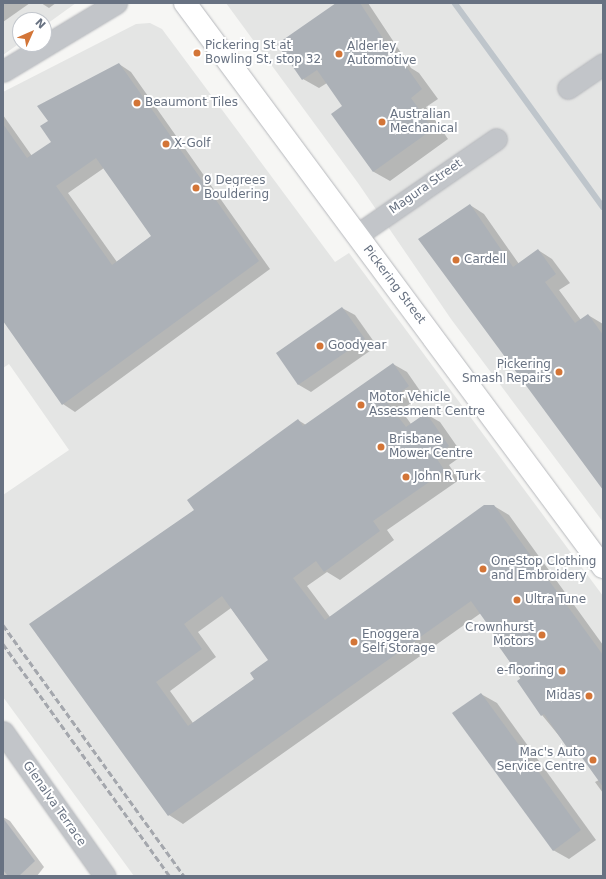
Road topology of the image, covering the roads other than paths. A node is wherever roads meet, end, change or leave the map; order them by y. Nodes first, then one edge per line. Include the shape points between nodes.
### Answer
1 (116, 3) edge
2 (185, 3) edge
3 (603, 64) edge
4 (3, 71) edge
5 (568, 88) dead end
6 (496, 139) dead end
7 (357, 235) junction
8 (603, 567) edge
9 (3, 732) edge
10 (102, 875) edge

1 - 4 street
2 - 7 main road, Pickering Street
3 - 5 street
6 - 7 street, Magura Street
7 - 8 main road, Pickering Street
9 - 10 street, Glenalva Terrace

